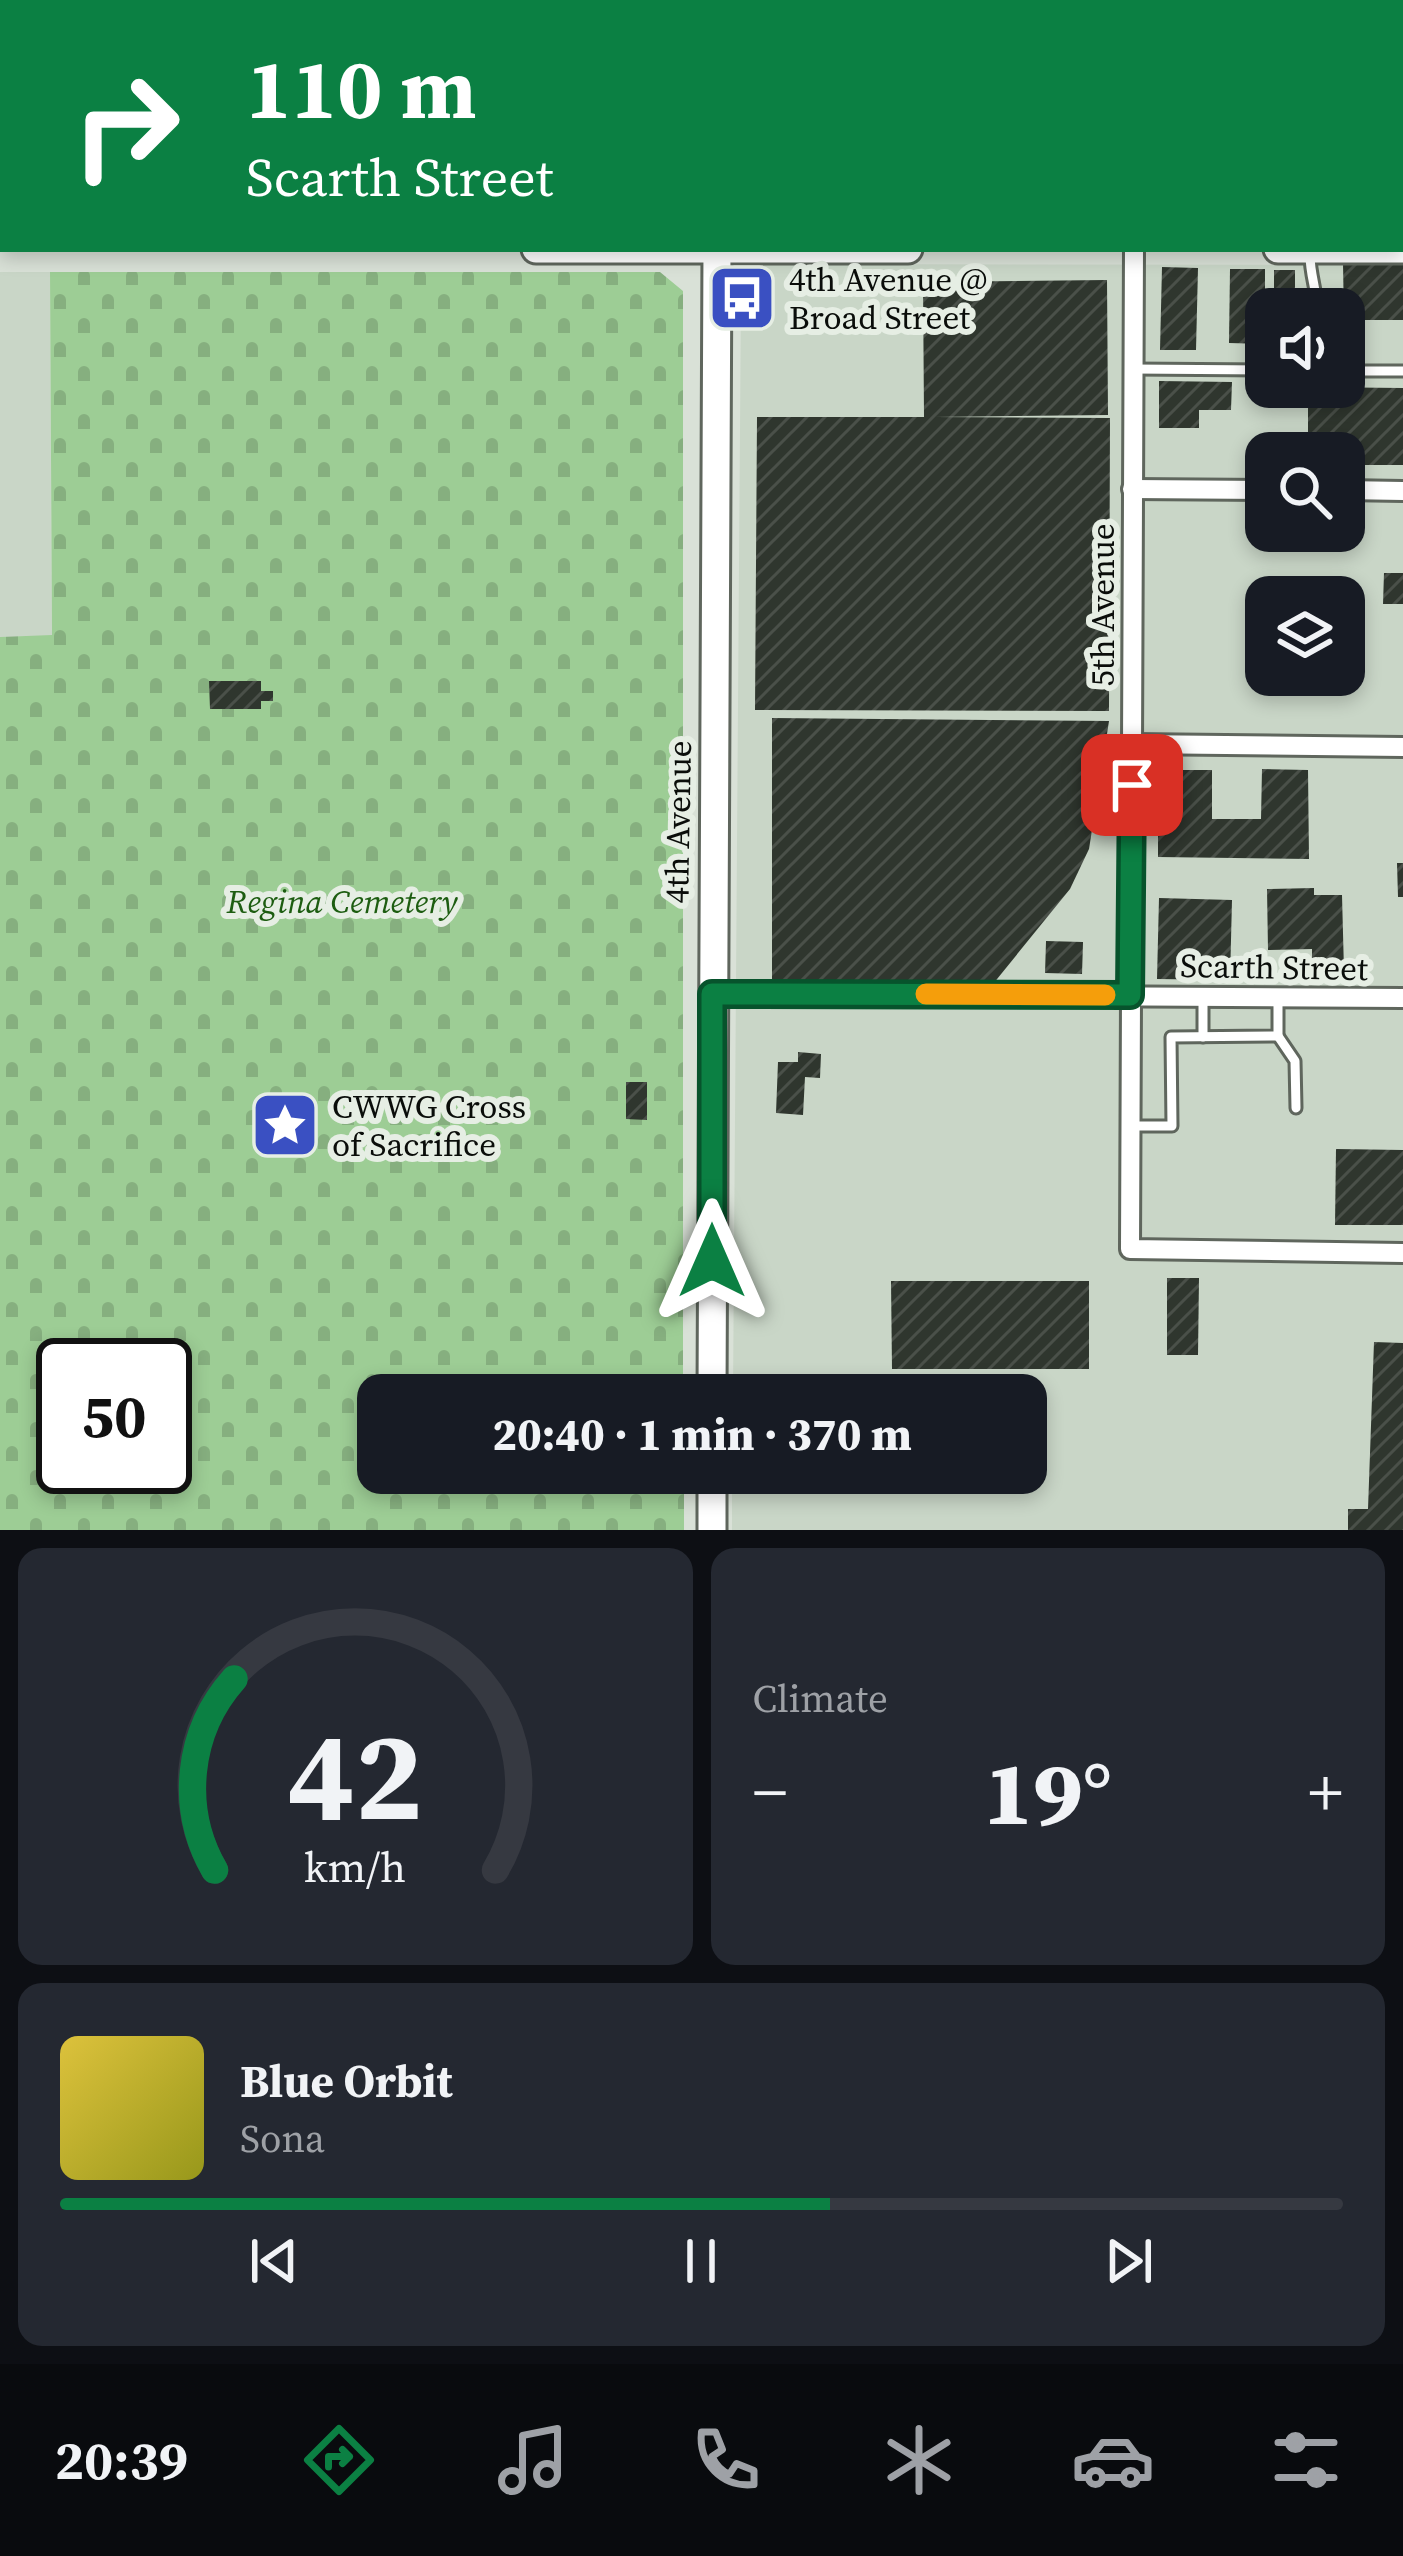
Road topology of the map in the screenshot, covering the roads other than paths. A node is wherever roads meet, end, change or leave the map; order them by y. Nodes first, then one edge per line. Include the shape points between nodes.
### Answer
1 (718, 252) edge
2 (1134, 252) edge
3 (1310, 252) edge
4 (1312, 288) edge
5 (1132, 369) junction
6 (1245, 370) edge
7 (1365, 370) edge
8 (1403, 371) edge
9 (1132, 489) junction
10 (1245, 490) edge
11 (1365, 490) edge
12 (1403, 491) edge
13 (1132, 744) junction
14 (1403, 747) edge
15 (712, 994) junction
16 (1130, 995) junction
17 (1202, 996) junction
18 (1278, 997) junction
19 (1403, 998) edge
20 (1278, 1036) junction
21 (1203, 1037) junction
22 (1296, 1108) dead end
23 (1130, 1126) junction
24 (1403, 1253) edge
25 (712, 1374) edge
26 (712, 1494) edge
27 (712, 1530) edge

1 - 15 main road, 4th Avenue
2 - 5 street, 5th Avenue
3 - 4 lane
5 - 6 lane
5 - 9 street, 5th Avenue
7 - 8 lane
9 - 10 street
9 - 13 street, 5th Avenue
11 - 12 street
13 - 14 street
13 - 16 street, 5th Avenue
15 - 16 street, Scarth Street
15 - 25 main road, 4th Avenue
16 - 17 street, Scarth Street
16 - 23 street, 5th Avenue
17 - 18 street, Scarth Street
17 - 21 lane
18 - 19 street, Scarth Street
18 - 20 lane
20 - 21 lane
20 - 22 lane via 1294,1060
21 - 23 lane via 1171,1037 1172,1126
23 - 24 street, 5th Avenue via 1130,1250
26 - 27 main road

